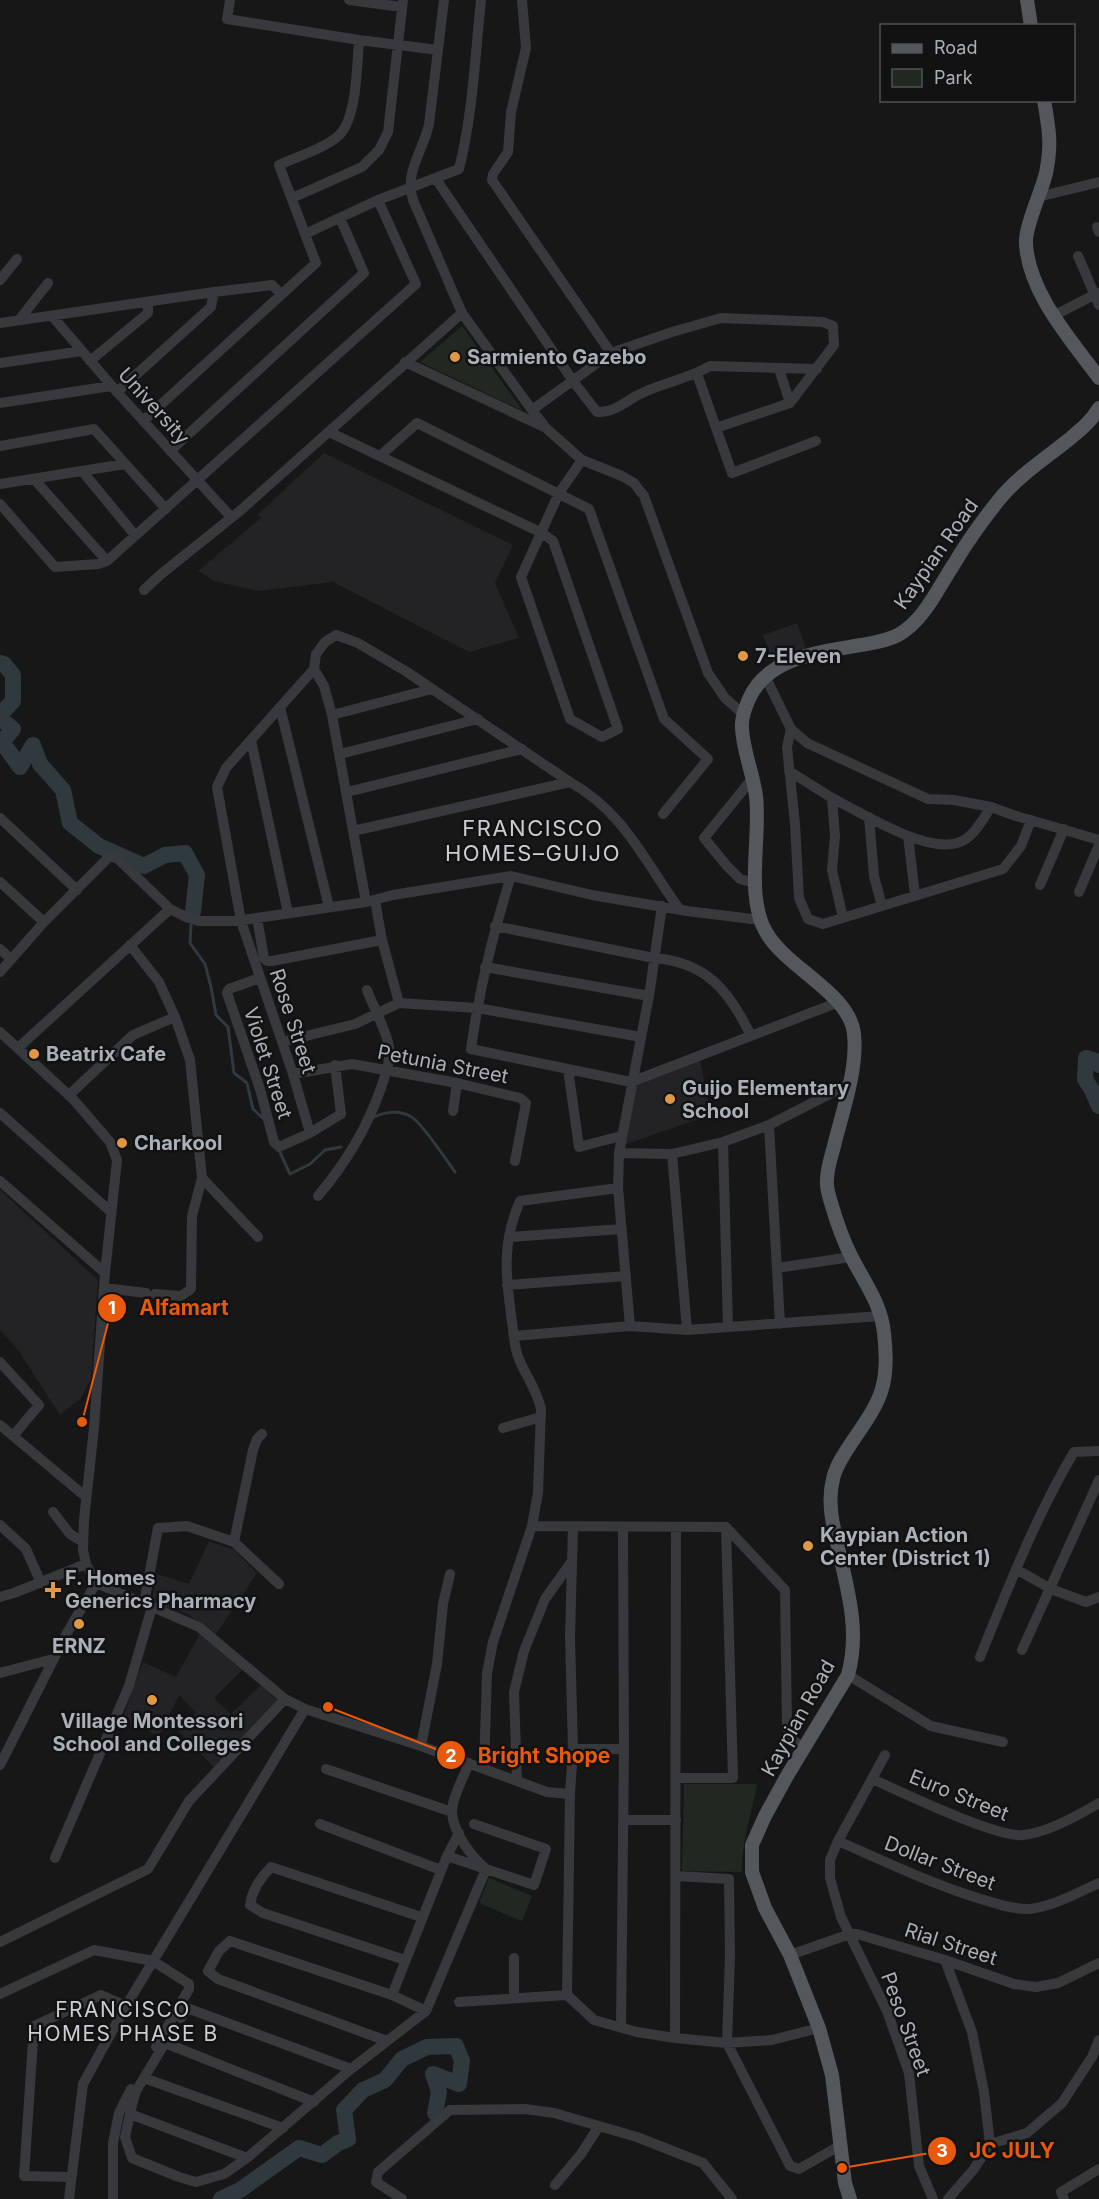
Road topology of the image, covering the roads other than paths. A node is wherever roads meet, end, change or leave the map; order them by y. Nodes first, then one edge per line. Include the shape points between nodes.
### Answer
1 (230, 0) edge
2 (349, 0) edge
3 (444, 0) edge
4 (481, 0) edge
5 (522, 0) edge
6 (1027, 0) edge
7 (403, 3) edge
8 (1032, 24) edge
9 (359, 40) junction
10 (397, 46) junction
11 (438, 50) junction
12 (1044, 102) edge
13 (436, 178) junction
14 (1099, 182) edge
15 (409, 188) junction
16 (1038, 196) junction
17 (292, 198) junction
18 (378, 200) junction
19 (340, 218) junction
20 (305, 234) junction
21 (1078, 256) dead end
22 (17, 259) dead end
23 (0, 280) edge
24 (48, 283) dead end
25 (214, 292) junction
26 (281, 294) junction
27 (1097, 297) edge
28 (148, 302) junction
29 (462, 313) junction
30 (1053, 316) junction
31 (53, 317) junction
32 (19, 320) junction
33 (0, 323) edge
34 (82, 351) junction
35 (611, 353) junction
36 (90, 361) junction
37 (405, 362) junction
38 (0, 363) edge
39 (779, 369) junction
40 (817, 369) junction
41 (697, 374) junction
42 (1099, 378) edge
43 (573, 381) junction
44 (114, 389) junction
45 (0, 403) edge
46 (790, 403) junction
47 (1099, 408) edge
48 (532, 410) junction
49 (143, 421) junction
50 (716, 428) junction
51 (547, 429) junction
52 (329, 432) junction
53 (816, 441) dead end
54 (0, 446) edge
55 (170, 451) junction
56 (380, 456) junction
57 (582, 460) junction
58 (125, 464) junction
59 (83, 472) junction
60 (34, 479) junction
61 (197, 482) junction
62 (0, 484) edge
63 (559, 493) junction
64 (0, 504) edge
65 (166, 509) junction
66 (231, 517) junction
67 (542, 533) junction
68 (135, 534) junction
69 (107, 561) junction
70 (144, 590) dead end
71 (314, 669) junction
72 (765, 676) junction
73 (432, 689) junction
74 (280, 707) junction
75 (743, 714) junction
76 (332, 715) junction
77 (478, 718) junction
78 (791, 729) junction
79 (251, 740) junction
80 (522, 749) junction
81 (340, 754) junction
82 (789, 771) junction
83 (752, 779) junction
84 (570, 782) junction
85 (347, 792) junction
86 (832, 798) junction
87 (991, 807) junction
88 (663, 814) dead end
89 (870, 817) junction
90 (0, 818) edge
91 (1031, 819) junction
92 (1064, 829) junction
93 (353, 831) junction
94 (908, 836) junction
95 (1099, 840) edge
96 (1099, 845) edge
97 (511, 876) junction
98 (0, 882) edge
99 (755, 883) junction
100 (1040, 885) dead end
101 (77, 890) junction
102 (1079, 892) dead end
103 (915, 895) junction
104 (370, 901) junction
105 (662, 906) junction
106 (882, 906) junction
107 (329, 907) junction
108 (170, 909) junction
109 (680, 910) junction
110 (288, 913) junction
111 (257, 918) junction
112 (843, 918) junction
113 (760, 920) junction
114 (241, 921) junction
115 (44, 922) junction
116 (495, 926) junction
117 (382, 940) junction
118 (130, 945) junction
119 (0, 949) edge
120 (654, 958) junction
121 (11, 959) junction
122 (485, 967) junction
123 (0, 972) edge
124 (260, 978) junction
125 (367, 990) dead end
126 (649, 996) junction
127 (839, 1002) junction
128 (399, 1003) junction
129 (477, 1008) junction
130 (376, 1014) junction
131 (175, 1017) junction
132 (0, 1032) edge
133 (751, 1036) junction
134 (641, 1037) junction
135 (282, 1042) junction
136 (18, 1048) junction
137 (335, 1065) junction
138 (568, 1069) junction
139 (387, 1071) junction
140 (293, 1074) junction
141 (631, 1082) junction
142 (457, 1083) junction
143 (849, 1084) junction
144 (69, 1095) junction
145 (453, 1111) dead end
146 (0, 1113) edge
147 (769, 1125) junction
148 (310, 1133) junction
149 (621, 1136) junction
150 (723, 1142) junction
151 (619, 1153) junction
152 (672, 1154) junction
153 (515, 1161) dead end
154 (202, 1178) junction
155 (0, 1182) edge
156 (618, 1188) junction
157 (318, 1196) dead end
158 (111, 1212) junction
159 (622, 1229) junction
160 (258, 1237) dead end
161 (510, 1237) junction
162 (851, 1257) junction
163 (777, 1268) junction
164 (105, 1273) junction
165 (627, 1276) junction
166 (507, 1285) junction
167 (104, 1288) junction
168 (881, 1316) junction
169 (780, 1324) junction
170 (630, 1326) junction
171 (728, 1327) junction
172 (687, 1330) junction
173 (514, 1336) junction
174 (0, 1362) edge
175 (541, 1417) junction
176 (0, 1425) edge
177 (502, 1428) dead end
178 (262, 1434) dead end
179 (13, 1436) junction
180 (1099, 1451) edge
181 (1099, 1480) edge
182 (86, 1497) junction
183 (53, 1512) dead end
184 (0, 1525) edge
185 (532, 1526) junction
186 (573, 1527) junction
187 (676, 1527) junction
188 (726, 1527) junction
189 (624, 1528) junction
190 (83, 1542) junction
191 (234, 1542) junction
192 (573, 1561) junction
193 (86, 1564) junction
194 (1016, 1569) junction
195 (450, 1574) dead end
196 (41, 1583) junction
197 (96, 1583) junction
198 (279, 1584) dead end
199 (1051, 1589) junction
200 (0, 1597) edge
201 (1099, 1597) edge
202 (148, 1605) junction
203 (1023, 1650) dead end
204 (980, 1657) dead end
205 (53, 1659) junction
206 (0, 1673) edge
207 (848, 1675) junction
208 (285, 1699) junction
209 (305, 1709) junction
210 (1003, 1742) dead end
211 (421, 1746) junction
212 (573, 1749) junction
213 (624, 1749) junction
214 (804, 1749) junction
215 (885, 1755) dead end
216 (469, 1763) junction
217 (0, 1765) edge
218 (326, 1769) dead end
219 (484, 1769) junction
220 (677, 1778) junction
221 (872, 1779) junction
222 (517, 1781) junction
223 (570, 1794) junction
224 (1099, 1803) edge
225 (452, 1812) junction
226 (623, 1820) junction
227 (676, 1820) junction
228 (320, 1824) dead end
229 (474, 1824) dead end
230 (459, 1833) junction
231 (838, 1841) junction
232 (447, 1856) junction
233 (55, 1858) dead end
234 (486, 1869) junction
235 (441, 1870) junction
236 (676, 1876) junction
237 (1099, 1883) edge
238 (422, 1917) junction
239 (850, 1934) junction
240 (0, 1942) edge
241 (790, 1955) junction
242 (514, 1958) dead end
243 (405, 1960) junction
244 (945, 1960) junction
245 (153, 1961) junction
246 (1099, 1963) edge
247 (0, 1994) edge
248 (392, 1995) junction
249 (567, 1995) junction
250 (514, 1997) junction
251 (459, 2002) dead end
252 (126, 2006) junction
253 (426, 2011) junction
254 (621, 2027) junction
255 (819, 2028) junction
256 (675, 2038) junction
257 (1099, 2040) edge
258 (387, 2041) junction
259 (165, 2043) junction
260 (727, 2043) junction
261 (351, 2069) junction
262 (144, 2078) junction
263 (314, 2102) junction
264 (130, 2114) junction
265 (599, 2126) junction
266 (283, 2128) junction
267 (990, 2144) junction
268 (841, 2145) junction
269 (247, 2158) junction
270 (1099, 2169) edge
271 (71, 2177) junction
272 (555, 2185) dead end
273 (69, 2199) edge
274 (113, 2199) edge
275 (402, 2199) edge
276 (732, 2199) edge
277 (850, 2199) edge
278 (933, 2199) edge
279 (948, 2199) edge
280 (1064, 2199) edge

1 - 9 street via 227,19
2 - 7 street
3 - 11 street
4 - 13 street via 459,169
5 - 35 street via 526,48 511,112 508,152 492,180
6 - 8 main road
7 - 10 street
9 - 10 street
9 - 17 street via 351,114 344,131 336,139 279,165
10 - 11 street
10 - 17 street via 388,132 379,150 362,167
11 - 15 street via 429,124
12 - 16 main road via 1051,141
13 - 15 street
13 - 43 street
14 - 16 street
15 - 18 street
15 - 29 street
16 - 30 main road via 1026,242 1034,276
17 - 20 street
18 - 19 street
18 - 61 street via 416,284
19 - 20 street
19 - 55 street via 364,273
20 - 26 street via 316,263
21 - 27 street
22 - 23 street
24 - 32 street
25 - 26 street via 272,285
25 - 28 street
25 - 44 street via 211,307
26 - 49 street
27 - 30 street
28 - 31 street
28 - 36 street via 148,312
29 - 37 street
29 - 48 street
30 - 42 main road
31 - 32 street
31 - 34 street, University
32 - 33 street
34 - 36 street, University
34 - 38 street
35 - 40 street via 722,318 823,322 833,326 834,345
35 - 43 street
36 - 44 street, University
37 - 51 street
37 - 52 street
39 - 40 street
39 - 41 street via 710,366
39 - 46 street
40 - 46 street
41 - 43 street via 639,394 607,413 597,412
41 - 50 street
43 - 48 street
44 - 45 street
44 - 49 street, University
46 - 50 street
47 - 72 main road, Kaypian Road via 1082,429 1024,474 998,501 911,625 897,636 793,660
48 - 51 street
49 - 55 street, University
50 - 53 street via 732,473
51 - 57 street
52 - 56 street
52 - 66 street
54 - 58 street via 94,429
55 - 61 street, University
56 - 63 street via 417,423
56 - 67 street
57 - 63 street
57 - 75 street via 622,476 644,496 708,673 725,698
58 - 59 street
58 - 65 street
59 - 60 street
59 - 68 street
60 - 62 street
60 - 69 street
61 - 65 street
61 - 66 street, University
63 - 67 street
63 - 88 street via 589,509 664,719 708,759
64 - 69 street via 56,567
65 - 68 street
66 - 70 street
67 - 67 street via 553,541 618,729 602,737 570,719 522,576
68 - 69 street
71 - 73 street, Rose Street via 316,654 336,635 358,643
71 - 74 street, Rose Street
71 - 76 street via 324,686
72 - 75 main road, Kaypian Road via 754,689
72 - 78 street
73 - 76 street
73 - 77 street
74 - 79 street, Rose Street
74 - 107 street
75 - 83 main road, Kaypian Road
76 - 81 street
77 - 80 street
77 - 81 street
78 - 82 street via 787,747
78 - 87 street via 807,743 928,799
79 - 110 street
79 - 114 street, Rose Street via 226,768 217,787
80 - 84 street
80 - 85 street
81 - 85 street
82 - 86 street
82 - 112 street via 799,898 808,919 823,924
83 - 99 main road, Kaypian Road via 758,835
83 - 99 street via 704,838 740,879
84 - 93 street
84 - 109 street via 607,808 633,838
85 - 93 street
86 - 89 street
86 - 112 street via 832,870
87 - 91 street
87 - 94 street via 973,833 958,843 941,846
89 - 94 street
89 - 106 street via 874,876
90 - 101 street
91 - 92 street
91 - 103 street via 1021,846 1003,868
92 - 95 street
92 - 100 street
93 - 104 street
94 - 103 street
96 - 102 street
97 - 104 street
97 - 105 street
97 - 116 street
98 - 115 street
99 - 113 main road, Kaypian Road
101 - 108 street via 112,856
101 - 115 street
103 - 106 street
104 - 107 street
104 - 117 street
105 - 109 street
105 - 120 street
106 - 112 street
107 - 110 street
108 - 114 street via 199,921
108 - 118 street
109 - 113 street
110 - 111 street
111 - 114 street
111 - 117 street via 267,961
113 - 127 main road, Kaypian Road via 782,952
114 - 124 street, Rose Street
115 - 121 street
116 - 120 street
116 - 122 street
117 - 128 street
118 - 131 street via 159,982
118 - 136 street
119 - 121 street
120 - 126 street
120 - 133 street via 689,965 710,977 737,1008
121 - 123 street
122 - 126 street
122 - 129 street
124 - 135 street, Rose Street
124 - 148 street, Violet Street via 227,993 274,1142 281,1147
125 - 130 street
126 - 134 street
127 - 133 street
127 - 143 main road, Kaypian Road via 855,1032
128 - 129 street
128 - 130 street
129 - 134 street
129 - 138 street via 471,1049
130 - 135 street via 355,1024
130 - 139 street via 389,1045
131 - 144 street via 133,1035
131 - 154 street via 190,1060
132 - 136 street
133 - 141 street
134 - 141 street
135 - 140 street, Rose Street
136 - 144 street
137 - 139 street, Petunia Street
137 - 140 street, Petunia Street
137 - 148 street via 341,1114
138 - 141 street
138 - 149 street via 579,1147
139 - 142 street, Petunia Street
139 - 157 street via 360,1139
140 - 148 street, Rose Street
141 - 149 street
142 - 145 street
142 - 153 street, Petunia Street via 525,1101
143 - 147 street
143 - 162 main road, Kaypian Road via 826,1185
144 - 158 street via 110,1142 117,1160
146 - 158 street
147 - 150 street
147 - 163 street
149 - 151 street
150 - 152 street
150 - 171 street
151 - 152 street
151 - 156 street
152 - 172 street
154 - 160 street
154 - 167 street via 192,1216 191,1289 181,1296
155 - 164 street
156 - 159 street
156 - 161 street via 520,1201
158 - 164 street
159 - 161 street
159 - 165 street
161 - 166 street via 505,1260
162 - 163 street
162 - 168 main road, Kaypian Road
163 - 169 street
164 - 167 street
165 - 166 street
165 - 170 street
166 - 173 street
167 - 182 street
168 - 169 street
168 - 207 main road, Kaypian Road via 886,1376 881,1398 832,1480 831,1516 853,1624 854,1648
169 - 171 street
170 - 172 street
170 - 173 street
171 - 172 street
173 - 175 street via 518,1358 538,1395
174 - 179 street via 39,1405
175 - 177 street
175 - 185 street via 538,1493
176 - 179 street
178 - 191 street via 253,1450
179 - 182 street
180 - 194 street via 1074,1452
181 - 199 street
182 - 190 street
183 - 190 street via 70,1534
184 - 196 street via 26,1549
185 - 186 street
185 - 219 street via 493,1642
186 - 189 street
186 - 192 street
187 - 188 street
187 - 189 street
187 - 220 street
188 - 214 street via 785,1590 787,1728 792,1739
188 - 220 street via 733,1778
189 - 213 street
190 - 193 street
191 - 198 street
191 - 202 street via 187,1526 158,1528
192 - 212 street
192 - 222 street via 545,1599 513,1692
193 - 196 street
193 - 197 street
194 - 199 street
194 - 204 street
195 - 211 street
196 - 200 street
197 - 202 street
197 - 205 street
199 - 201 street via 1086,1602
199 - 203 street
202 - 208 street via 199,1627
202 - 233 street via 129,1686
205 - 206 street
205 - 217 street
207 - 210 street via 931,1726
207 - 214 main road, Kaypian Road
208 - 209 street
208 - 240 street via 189,1801 148,1869
209 - 211 street
209 - 245 street
211 - 216 street
212 - 213 street
212 - 223 street
213 - 226 street
214 - 241 main road, Kaypian Road via 752,1845 752,1872 765,1908
215 - 221 street
216 - 219 street
216 - 225 street
218 - 225 street
219 - 222 street
220 - 227 street
221 - 224 street, Euro Street via 1012,1836 1073,1819
221 - 231 street
222 - 223 street via 548,1792
223 - 249 street
225 - 230 street
226 - 227 street
226 - 254 street
227 - 236 street
228 - 235 street
229 - 234 street via 546,1849 534,1885
230 - 232 street
230 - 234 street via 473,1858
231 - 237 street, Dollar Street via 963,1894 1004,1906 1028,1909 1050,1904
231 - 239 street via 830,1860 830,1878
232 - 234 street
232 - 235 street
234 - 253 street
235 - 238 street
236 - 256 street
236 - 260 street via 729,1878
238 - 243 street
238 - 243 street via 271,1867 251,1894 250,1905 263,1913
239 - 241 street
239 - 244 street, Rial Street
239 - 278 street, Peso Street via 886,2011 909,2073 919,2166
241 - 255 main road, Kaypian Road
242 - 250 street
243 - 248 street
244 - 246 street, Rial Street via 1014,1984 1036,1987 1058,1983
244 - 267 street via 972,2032
245 - 247 street via 94,1950
245 - 252 street
245 - 274 street via 189,1984 189,1989 119,2113 113,2144
248 - 253 street
248 - 258 street via 231,1941 219,1951 208,1971 218,1979
249 - 250 street
249 - 254 street via 594,2020
250 - 251 street
252 - 271 street via 83,2084
252 - 271 street via 101,1995 34,2026 24,2176
253 - 258 street
254 - 256 street
255 - 260 street via 772,2040
255 - 268 main road, Kaypian Road via 832,2075
256 - 260 street
257 - 267 street via 1062,2103 1027,2133
258 - 261 street
259 - 261 street via 187,2008
259 - 262 street
259 - 263 street
260 - 268 street via 790,2166 799,2169
261 - 263 street
262 - 264 street
262 - 266 street
263 - 266 street
264 - 269 street
264 - 269 street via 124,2137 132,2158 179,2177 196,2182 215,2178
265 - 272 street
265 - 275 street via 525,2109 450,2110 378,2172 376,2182
265 - 276 street via 703,2163
266 - 269 street
267 - 279 street
268 - 277 main road, Kaypian Road
270 - 280 street via 1061,2192
271 - 273 street

